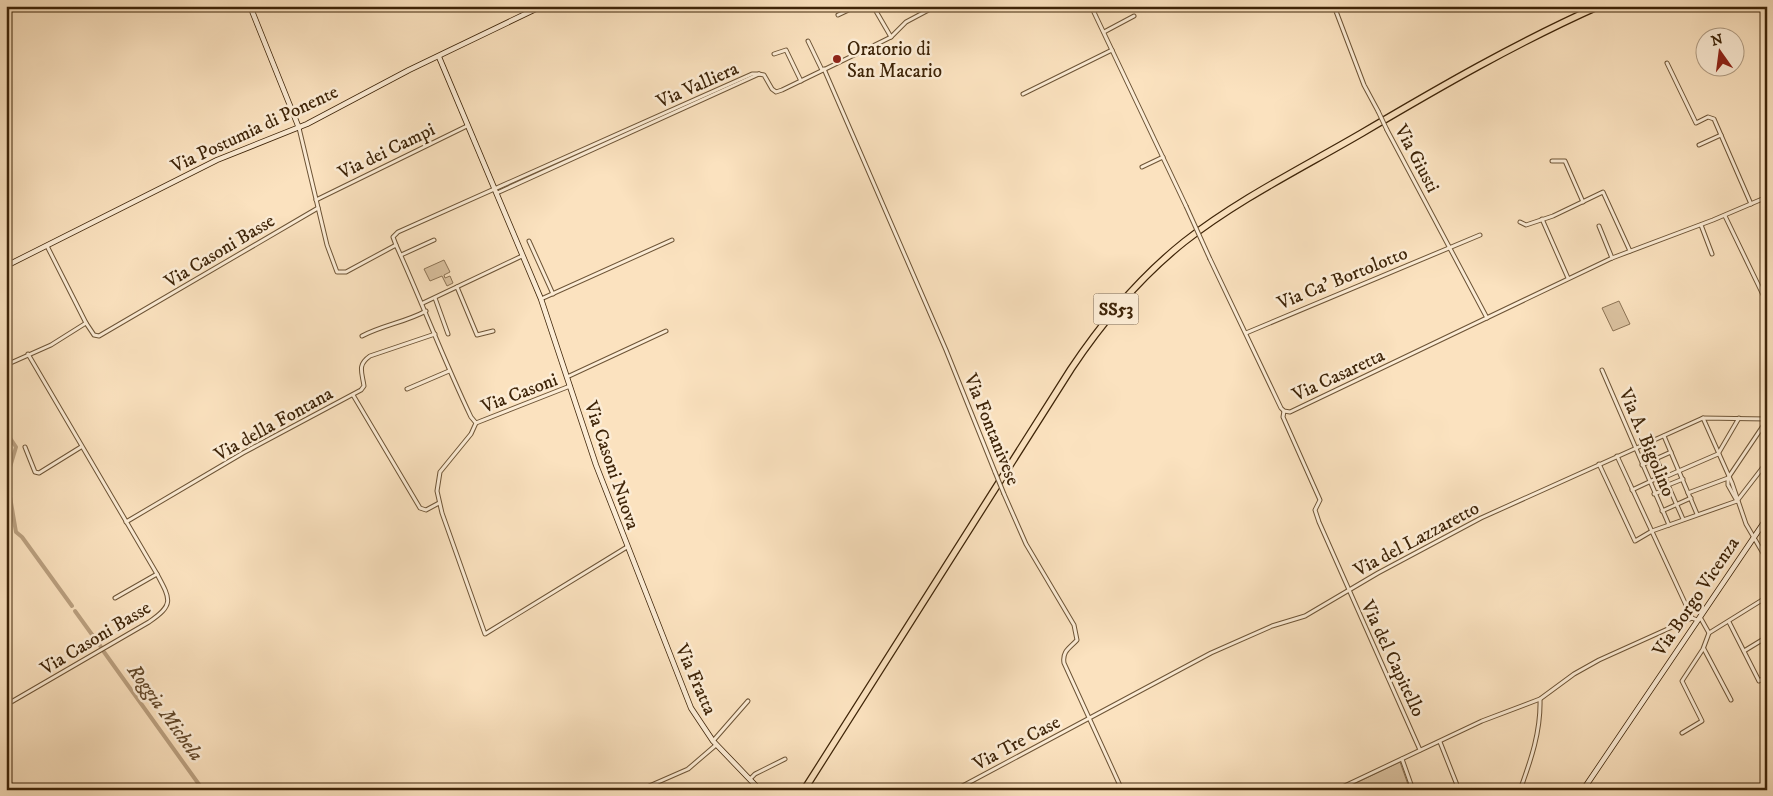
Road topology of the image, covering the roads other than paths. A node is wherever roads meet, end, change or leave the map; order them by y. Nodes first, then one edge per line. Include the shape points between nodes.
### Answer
1 (250, 6) edge
2 (542, 6) edge
3 (857, 6) edge
4 (873, 6) edge
5 (936, 6) edge
6 (1091, 6) edge
7 (1334, 6) edge
8 (1599, 6) edge
9 (838, 15) dead end
10 (1134, 16) dead end
11 (1104, 32) junction
12 (891, 37) junction
13 (808, 41) dead end
14 (1112, 50) junction
15 (774, 54) dead end
16 (439, 57) junction
17 (1668, 63) dead end
18 (823, 70) junction
19 (800, 81) junction
20 (1023, 94) dead end
21 (467, 126) junction
22 (299, 128) junction
23 (1721, 135) junction
24 (1699, 145) dead end
25 (1163, 157) junction
26 (1552, 161) dead end
27 (1142, 167) dead end
28 (496, 191) junction
29 (1767, 197) edge
30 (316, 200) junction
31 (1583, 202) junction
32 (1751, 204) junction
33 (318, 208) junction
34 (1725, 216) junction
35 (1542, 219) junction
36 (1520, 222) dead end
37 (1700, 225) junction
38 (1599, 226) dead end
39 (1480, 236) dead end
40 (434, 240) dead end
41 (672, 240) dead end
42 (529, 241) dead end
43 (47, 245) junction
44 (396, 245) junction
45 (1450, 249) junction
46 (1630, 251) junction
47 (1712, 254) dead end
48 (400, 255) junction
49 (522, 256) junction
50 (1612, 258) junction
51 (6, 266) edge
52 (1568, 278) junction
53 (458, 287) junction
54 (553, 294) junction
55 (435, 298) junction
56 (541, 299) junction
57 (423, 303) junction
58 (1767, 303) edge
59 (426, 311) junction
60 (1487, 318) junction
61 (86, 323) junction
62 (492, 331) dead end
63 (666, 331) dead end
64 (1246, 333) junction
65 (435, 334) junction
66 (448, 334) dead end
67 (362, 336) dead end
68 (28, 354) junction
69 (6, 365) edge
70 (1602, 370) dead end
71 (449, 371) junction
72 (567, 377) junction
73 (570, 386) junction
74 (407, 390) dead end
75 (353, 395) junction
76 (1284, 411) junction
77 (1703, 418) junction
78 (1740, 418) junction
79 (1767, 420) edge
80 (476, 423) junction
81 (1664, 436) junction
82 (1649, 442) junction
83 (25, 447) dead end
84 (81, 447) junction
85 (1635, 448) junction
86 (1671, 452) junction
87 (1718, 454) junction
88 (1617, 456) junction
89 (1656, 458) junction
90 (1767, 462) edge
91 (1598, 464) junction
92 (1642, 465) junction
93 (1679, 471) junction
94 (1664, 476) junction
95 (1728, 478) junction
96 (1683, 479) junction
97 (1649, 482) junction
98 (1669, 486) junction
99 (1632, 490) junction
100 (1688, 492) junction
101 (1654, 494) junction
102 (1691, 498) junction
103 (1737, 501) junction
104 (439, 503) junction
105 (1677, 505) junction
106 (1662, 511) junction
107 (1698, 514) junction
108 (1767, 518) edge
109 (1683, 520) junction
110 (126, 522) junction
111 (1669, 525) junction
112 (1652, 531) junction
113 (1752, 539) junction
114 (627, 548) junction
115 (1766, 557) edge
116 (633, 562) joint
117 (157, 574) junction
118 (1348, 590) junction
119 (1767, 597) edge
120 (115, 598) dead end
121 (1696, 618) junction
122 (1728, 622) junction
123 (1709, 633) junction
124 (1767, 637) edge
125 (1703, 648) junction
126 (1744, 651) junction
127 (1767, 676) edge
128 (1540, 699) junction
129 (1731, 700) dead end
130 (748, 701) dead end
131 (6, 705) edge
132 (1089, 719) junction
133 (1682, 733) dead end
134 (1440, 742) junction
135 (714, 743) junction
136 (1420, 750) junction
137 (785, 759) dead end
138 (1402, 759) junction
139 (750, 779) junction
140 (642, 790) edge
141 (760, 790) edge
142 (804, 790) edge
143 (955, 790) edge
144 (1122, 790) edge
145 (1336, 790) edge
146 (1412, 790) edge
147 (1459, 790) edge
148 (1520, 790) edge
149 (1583, 790) edge

1 - 22 main road
2 - 16 main road, Via Postumia di Ponente
3 - 9 street
4 - 12 street
5 - 12 street via 906,22
6 - 11 street, Via Casaretta
7 - 45 street, Via Giusti, bridge via 1364,85
8 - 142 highway, SS53 via 1483,62 1246,201 1184,242 1140,282 1104,323 1076,363
10 - 11 street
11 - 14 street, Via Casaretta
12 - 18 street
13 - 18 street, Via Fontanivese
14 - 20 street
14 - 25 street, Via Casaretta
15 - 19 street via 786,50
16 - 21 main road, Via Casoni Nuova
16 - 22 main road, Via Postumia di Ponente
17 - 23 street via 1696,123 1711,117
18 - 19 street
18 - 132 street, Via Fontanivese, bridge via 946,350 1026,544 1076,630 1077,640 1066,649 1064,663
19 - 28 street, Via Valliera via 776,92 764,75 759,74
21 - 28 main road, Via Casoni Nuova
21 - 30 street, Via dei Campi
22 - 30 street
22 - 43 main road, Via Postumia di Ponente via 217,160
23 - 24 street
23 - 32 street
25 - 27 street
25 - 64 street, Via Casaretta, bridge
26 - 31 street via 1565,161
28 - 44 street, Via Valliera via 398,232 393,237
28 - 49 main road, Via Casoni Nuova
29 - 32 street, Via Casaretta
30 - 33 street
31 - 35 street
31 - 46 street via 1603,192
32 - 34 street, Via Casaretta
33 - 44 street via 326,245 337,272 346,272
33 - 61 street, Via Casoni Basse via 99,336 94,335
34 - 37 street, Via Casaretta
34 - 58 street
35 - 36 street via 1526,225
35 - 52 street
37 - 46 street, Via Casaretta
37 - 47 street
38 - 50 street
39 - 45 street, Via Ca' Bortolotto
40 - 48 street
41 - 54 street
42 - 54 street
43 - 51 main road, Via Postumia di Ponente
43 - 61 street
44 - 48 street, Via Casoni
45 - 60 street, Via Giusti
45 - 64 street, Via Ca' Bortolotto
46 - 50 street, Via Casaretta
48 - 57 street, Via Casoni
49 - 53 street
49 - 56 main road, Via Casoni Nuova
50 - 52 street, Via Casaretta
52 - 60 street, Via Casaretta
53 - 55 street
53 - 62 street via 477,334
54 - 56 street
55 - 57 street
55 - 66 street
56 - 72 main road, Via Casoni Nuova
57 - 59 street, Via Casoni
59 - 65 street, Via Casoni
59 - 67 street via 410,320 372,330
60 - 76 street, Via Casaretta via 1290,412
61 - 68 street
63 - 72 street
64 - 76 street, Via Casaretta
65 - 71 street, Via Casoni
65 - 75 street via 370,356 360,368 364,386
68 - 69 street
68 - 84 street, Via Casoni Basse
70 - 85 street, Via A. Bigolino
71 - 74 street
71 - 80 street, Via Casoni
72 - 73 main road, Via Casoni Nuova
73 - 80 street, Via Casoni
73 - 114 main road, Via Casoni Nuova via 585,437
75 - 104 street, Via della Fontana via 420,508 426,510
75 - 110 street, Via della Fontana
76 - 118 street, Via del Capitello via 1283,418 1320,500 1315,510 1319,522
77 - 78 street, Via del Lazzaretto
77 - 81 street, Via del Lazzaretto
77 - 87 street
78 - 79 street, Via del Lazzaretto
78 - 87 street
79 - 95 street
80 - 104 street via 440,472
81 - 82 street, Via del Lazzaretto
81 - 86 street
82 - 85 street, Via del Lazzaretto
82 - 89 street
83 - 84 street via 35,472 39,473
84 - 110 street, Via Casoni Basse
85 - 88 street, Via del Lazzaretto
85 - 92 street, Via A. Bigolino
86 - 89 street
86 - 93 street
87 - 93 street
87 - 95 street
88 - 91 street, Via del Lazzaretto
88 - 99 street
89 - 92 street
89 - 94 street
90 - 103 street
91 - 112 street via 1635,541
91 - 118 street, Via del Lazzaretto via 1480,518
92 - 97 street, Via A. Bigolino
93 - 94 street
93 - 96 street
94 - 97 street
94 - 98 street
95 - 100 street
95 - 103 street
96 - 98 street
96 - 100 street
97 - 99 street
97 - 101 street, Via A. Bigolino
98 - 101 street
98 - 105 street
99 - 112 street
100 - 102 street
101 - 106 street, Via A. Bigolino
102 - 105 street
102 - 107 street
103 - 107 street
103 - 113 street
104 - 114 street via 485,634
105 - 106 street
105 - 109 street
106 - 111 street, Via A. Bigolino
107 - 109 street
108 - 113 main road, Via Borgo Vicenza
109 - 111 street
110 - 117 street, Via Casoni Basse
111 - 112 street
112 - 121 street
113 - 115 street
113 - 121 main road, Via Borgo Vicenza
114 - 116 main road, Via Casoni Nuova
116 - 135 main road, Via Fratta via 691,708
117 - 120 street
117 - 131 street, Via Casoni Basse via 168,600 165,611
118 - 132 street, Via del Lazzaretto via 1305,616 1272,626 1211,653
118 - 136 street, Via del Capitello
119 - 122 street
121 - 123 street
121 - 128 street via 1599,660
121 - 149 main road, Via Borgo Vicenza
122 - 123 street
122 - 126 street
123 - 125 street
124 - 126 street
125 - 129 street
125 - 133 street via 1682,681 1702,721
126 - 127 street via 1759,681
128 - 134 street via 1482,721
128 - 148 street via 1537,738
130 - 135 street
132 - 143 street, Via Tre Case
132 - 144 street, Via Fontanivese
134 - 136 street
134 - 147 street
135 - 139 main road, Via Fratta
135 - 140 street via 688,769
136 - 138 street
137 - 139 street
138 - 145 street
138 - 146 street
139 - 141 main road, Via Fratta

